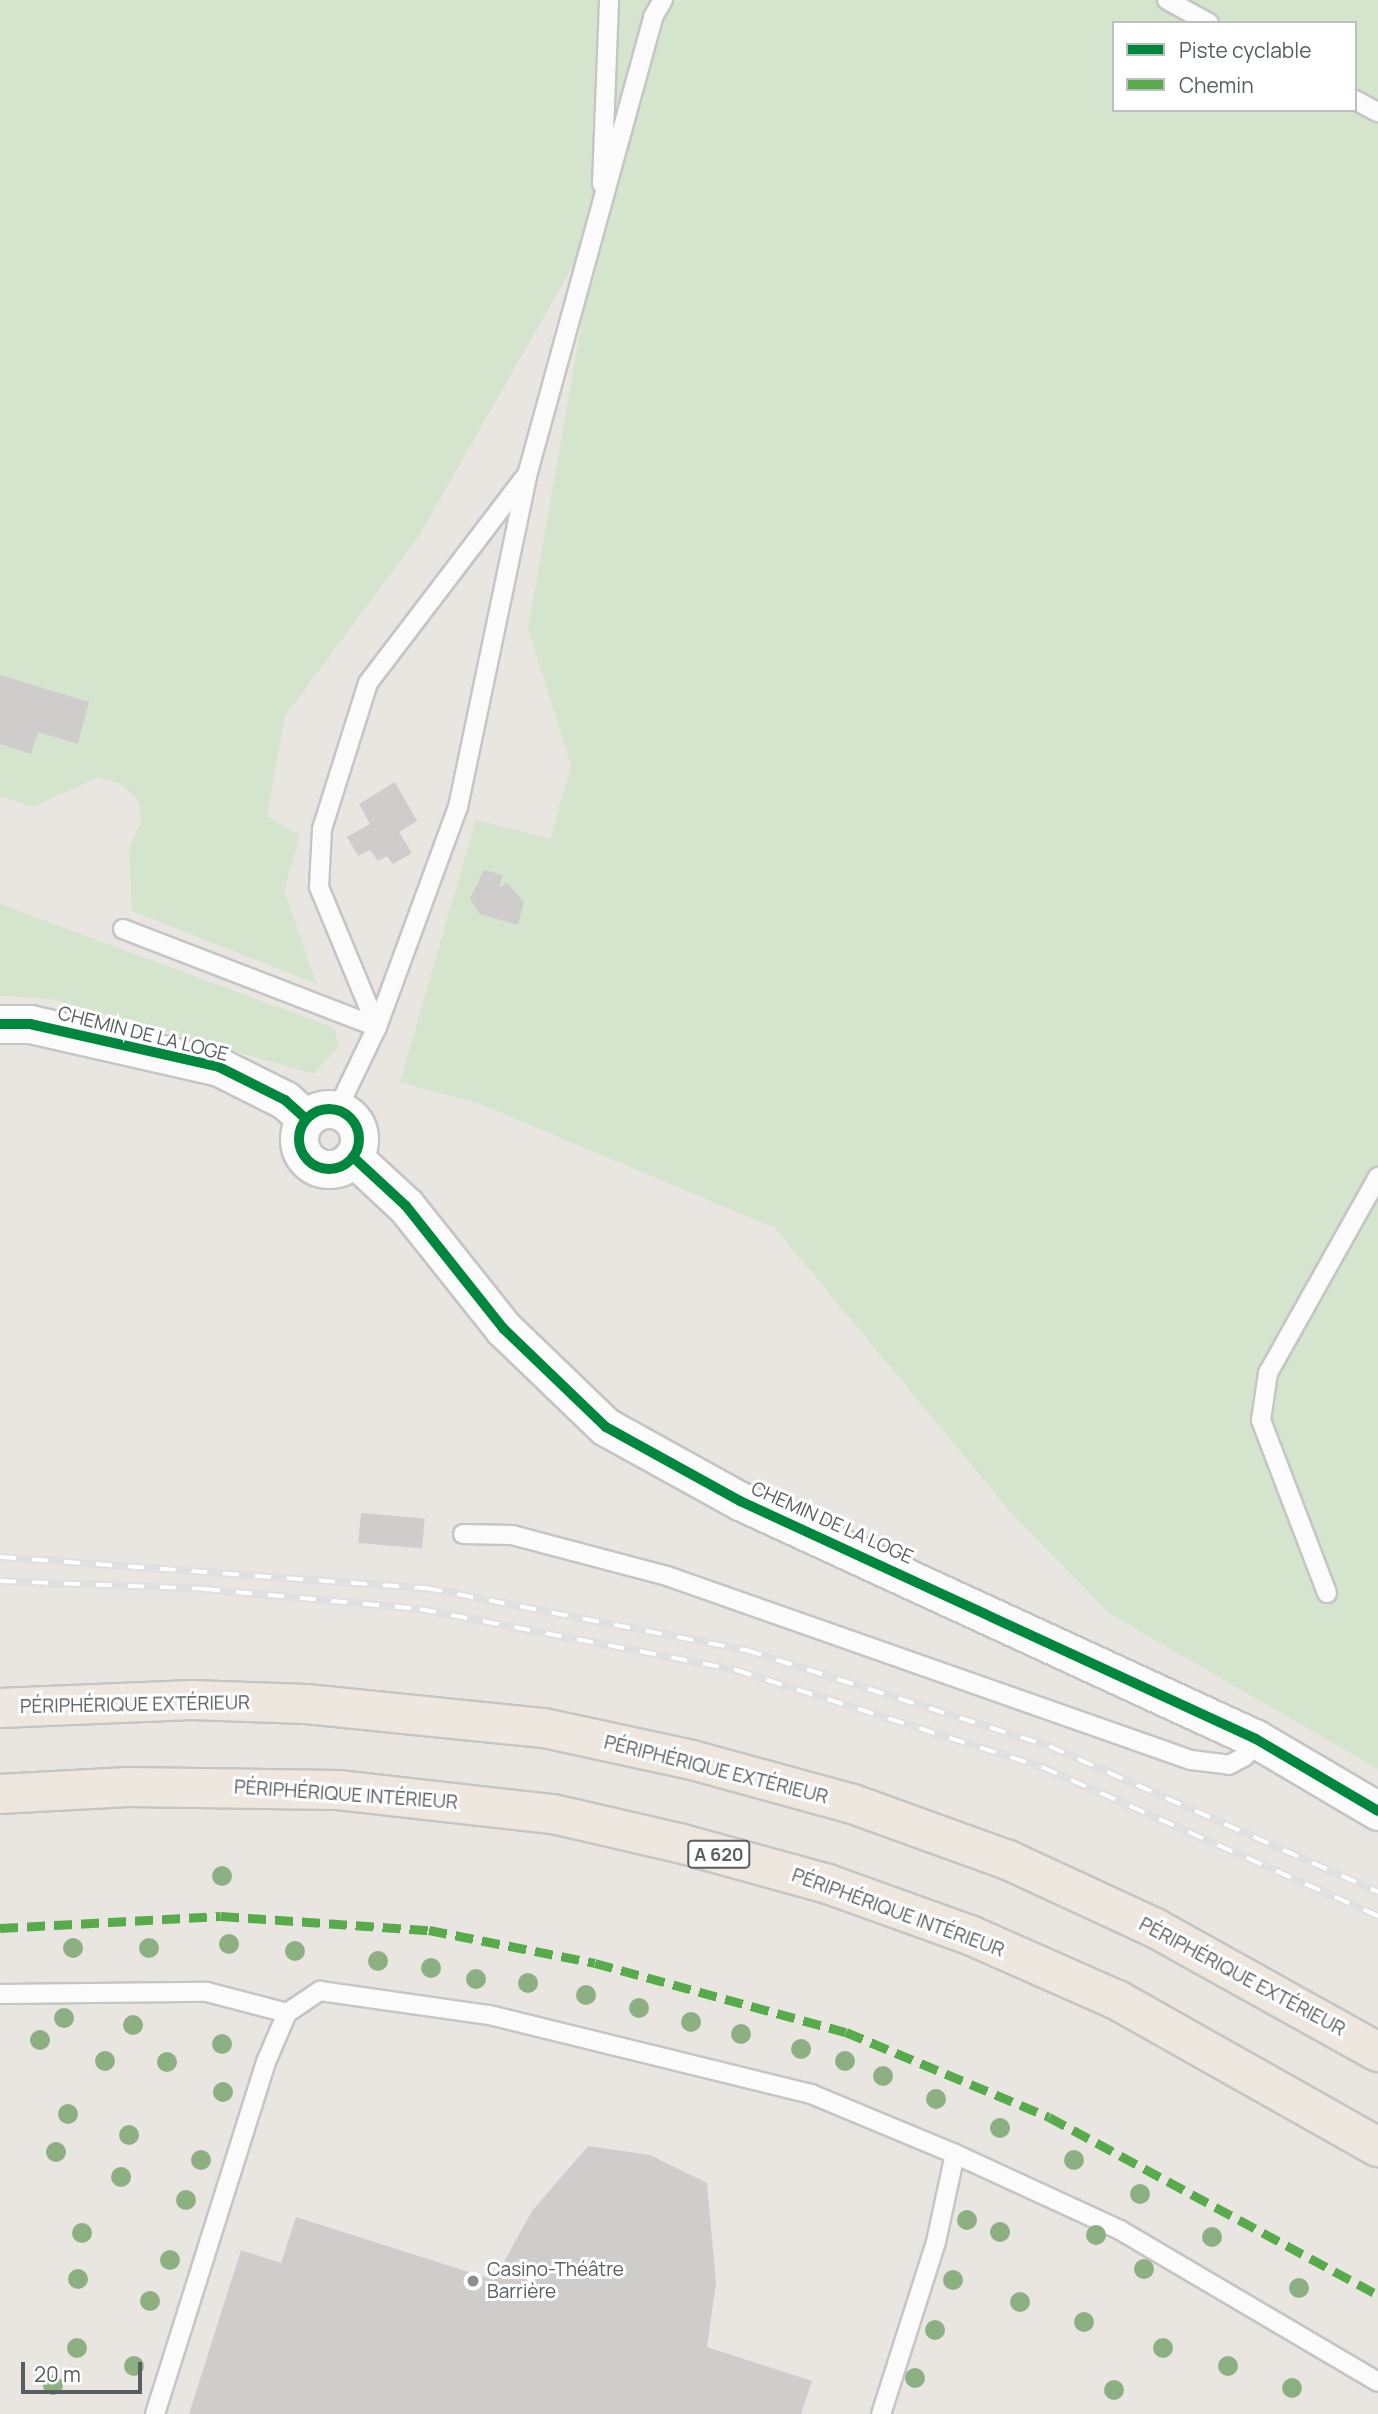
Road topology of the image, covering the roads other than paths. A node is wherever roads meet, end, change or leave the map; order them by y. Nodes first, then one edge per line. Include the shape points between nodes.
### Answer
1 (609, 0) edge
2 (663, 0) edge
3 (1167, 0) edge
4 (1205, 21) edge
5 (1357, 101) edge
6 (1378, 112) edge
7 (600, 216) junction
8 (528, 472) junction
9 (123, 929) dead end
10 (0, 1024) edge
11 (377, 1027) junction
12 (321, 1115) junction
13 (353, 1157) junction
14 (1378, 1177) edge
15 (463, 1534) dead end
16 (1327, 1593) dead end
17 (0, 1708) edge
18 (1256, 1739) junction
19 (0, 1794) edge
20 (1378, 1811) edge
21 (0, 1994) edge
22 (287, 2013) junction
23 (1378, 2052) edge
24 (1378, 2147) edge
25 (955, 2154) junction
26 (1378, 2382) edge
27 (155, 2414) edge
28 (881, 2414) edge

1 - 7 lane
2 - 7 lane
3 - 4 lane
5 - 6 lane
7 - 8 lane
8 - 11 lane via 457,807
8 - 11 lane via 368,683 322,830 319,887
9 - 11 lane
10 - 12 street, CHEMIN DE LA LOGE via 30,1024 219,1068
11 - 12 lane
12 - 13 street, CHEMIN DE LA LOGE via 359,1135
12 - 13 street via 299,1142 311,1163 334,1169
13 - 18 street, CHEMIN DE LA LOGE via 406,1206 542,1369 606,1427 740,1501
14 - 16 lane via 1268,1373 1261,1420
15 - 18 lane via 512,1535 667,1576 1191,1760 1229,1765 1245,1756
17 - 23 highway, PÉRIPHÉRIQUE EXTÉRIEUR via 192,1700 306,1704 544,1728 692,1760 853,1804 1008,1860 1155,1928
18 - 20 street, CHEMIN DE LA LOGE
19 - 24 highway, PÉRIPHÉRIQUE INTÉRIEUR / A 620 via 128,1787 338,1790 553,1814 679,1843 828,1884 982,1941 1129,2006
21 - 22 lane via 207,1992
22 - 25 lane via 320,1991 489,2015 811,2094
22 - 27 lane
25 - 26 lane via 1120,2230
25 - 28 lane via 936,2242

